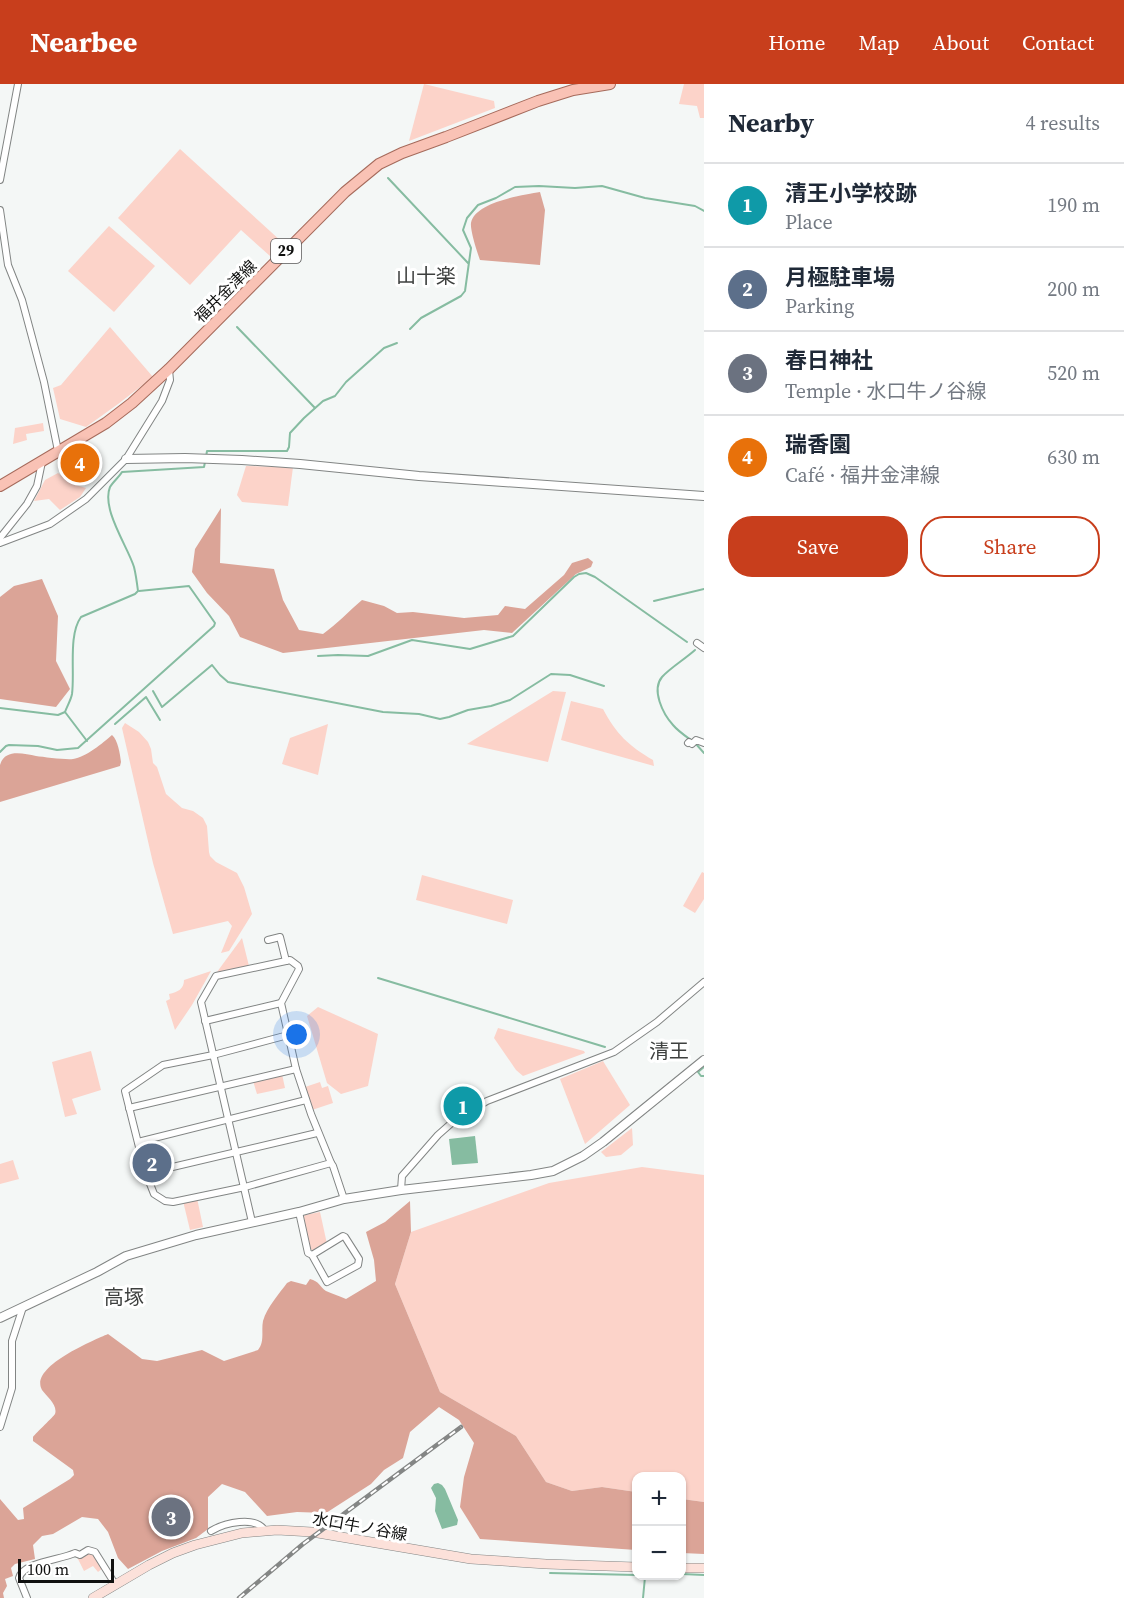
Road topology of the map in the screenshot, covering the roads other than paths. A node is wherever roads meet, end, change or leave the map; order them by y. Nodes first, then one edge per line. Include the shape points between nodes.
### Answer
1 (18, 84) edge
2 (610, 84) edge
3 (0, 180) edge
4 (0, 210) edge
5 (169, 369) junction
6 (58, 451) junction
7 (126, 459) junction
8 (42, 461) junction
9 (0, 486) edge
10 (704, 496) edge
11 (0, 538) edge
12 (0, 543) edge
13 (698, 643) dead end
14 (704, 648) edge
15 (688, 743) dead end
16 (704, 743) edge
17 (268, 940) dead end
18 (286, 961) junction
19 (704, 982) edge
20 (281, 1003) junction
21 (205, 1021) junction
22 (288, 1035) junction
23 (213, 1055) junction
24 (704, 1060) edge
25 (296, 1069) junction
26 (221, 1086) junction
27 (306, 1100) junction
28 (129, 1108) junction
29 (229, 1119) junction
30 (317, 1133) junction
31 (138, 1142) junction
32 (237, 1153) junction
33 (330, 1163) junction
34 (147, 1173) junction
35 (245, 1187) junction
36 (401, 1190) junction
37 (344, 1199) junction
38 (299, 1212) junction
39 (252, 1222) junction
40 (312, 1255) junction
41 (23, 1307) junction
42 (0, 1318) edge
43 (0, 1427) edge
44 (211, 1531) dead end
45 (265, 1531) junction
46 (632, 1567) edge
47 (686, 1568) edge
48 (704, 1568) edge
49 (115, 1584) junction
50 (27, 1598) edge
51 (93, 1598) edge

1 - 3 street
2 - 5 main road, 福井金津線 / 29 via 538,101 379,164 345,192
4 - 6 street via 8,265 22,300
5 - 6 main road, 福井金津線 / 29 via 112,419
5 - 7 street via 170,380 162,401
6 - 8 main road, 福井金津線 / 29
7 - 10 street via 242,460
7 - 12 street via 86,499 50,524
8 - 9 main road, 福井金津線 / 29
8 - 11 street via 37,486
13 - 14 street
15 - 16 street
17 - 18 street via 280,937
18 - 20 street via 299,969
18 - 21 street via 216,976 201,1002
19 - 36 street via 614,1052 488,1101 455,1120 402,1176
20 - 21 street
20 - 22 street
21 - 23 street
22 - 23 street
22 - 25 street
23 - 26 street
23 - 28 street via 163,1065 125,1091
24 - 36 street via 603,1142 553,1171
25 - 26 street
25 - 27 street
26 - 28 street
26 - 29 street
27 - 29 street
27 - 30 street
28 - 31 street
29 - 31 street
29 - 32 street
30 - 32 street
30 - 33 street
31 - 34 street
32 - 34 street
32 - 35 street
33 - 35 street
33 - 37 street
34 - 35 street via 154,1194 165,1201
35 - 39 street
36 - 37 street
37 - 38 street
38 - 39 street
38 - 40 street
39 - 41 street via 126,1256
40 - 40 street via 327,1282 359,1259 343,1236
41 - 42 street
41 - 43 street via 12,1341 12,1388
44 - 45 street via 236,1522 260,1525
45 - 46 main road, 水口牛ノ谷線 via 312,1532 471,1559
45 - 49 main road, 水口牛ノ谷線 via 195,1545
47 - 48 main road
49 - 50 street via 95,1552 88,1550 21,1571 19,1578
49 - 51 main road, 水口牛ノ谷線

